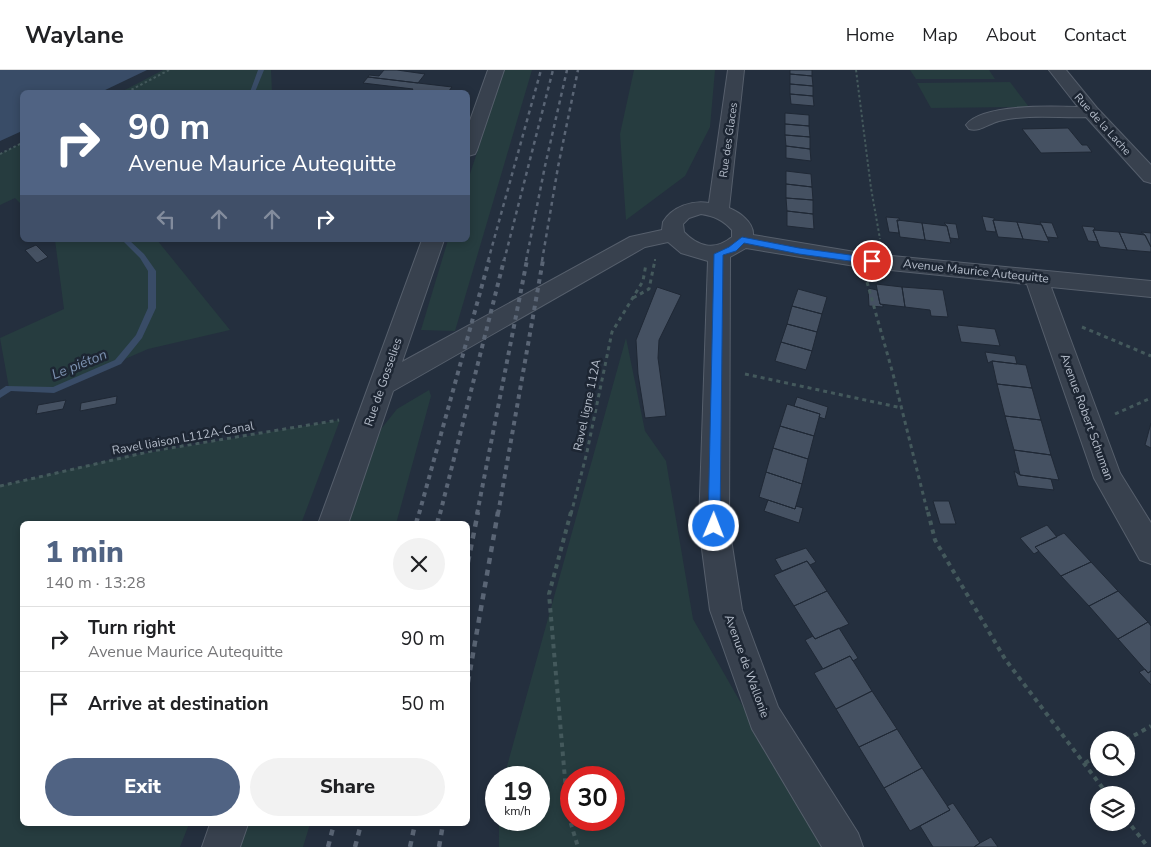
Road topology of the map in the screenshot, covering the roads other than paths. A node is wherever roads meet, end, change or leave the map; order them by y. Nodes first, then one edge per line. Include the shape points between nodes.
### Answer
1 (496, 70) edge
2 (736, 70) edge
3 (1057, 70) edge
4 (1091, 112) junction
5 (975, 126) dead end
6 (470, 144) edge
7 (1151, 177) edge
8 (718, 210) junction
9 (673, 234) junction
10 (432, 242) edge
11 (730, 247) junction
12 (1036, 276) junction
13 (1151, 289) edge
14 (382, 385) junction
15 (334, 521) edge
16 (1151, 550) edge
17 (228, 826) edge
18 (221, 847) edge
19 (844, 847) edge

1 - 6 street
2 - 8 street, Rue des Glaces
3 - 4 street, Rue de la Lache
4 - 5 street via 1003,114 985,118
4 - 7 street, Rue de la Lache
8 - 9 street via 701,208 682,213 673,222
8 - 11 street via 732,216 743,229
9 - 11 street, Avenue Maurice Autequitte via 682,245 699,253
9 - 14 street
10 - 14 street, Rue de Gosselies
11 - 12 street, Avenue Maurice Autequitte
11 - 19 street, Avenue de Wallonie via 717,368 714,526 726,610 764,716
12 - 13 street, Avenue Maurice Autequitte
12 - 16 street, Avenue Robert Schuman via 1108,478
14 - 15 street, Rue de Gosselies
17 - 18 street

